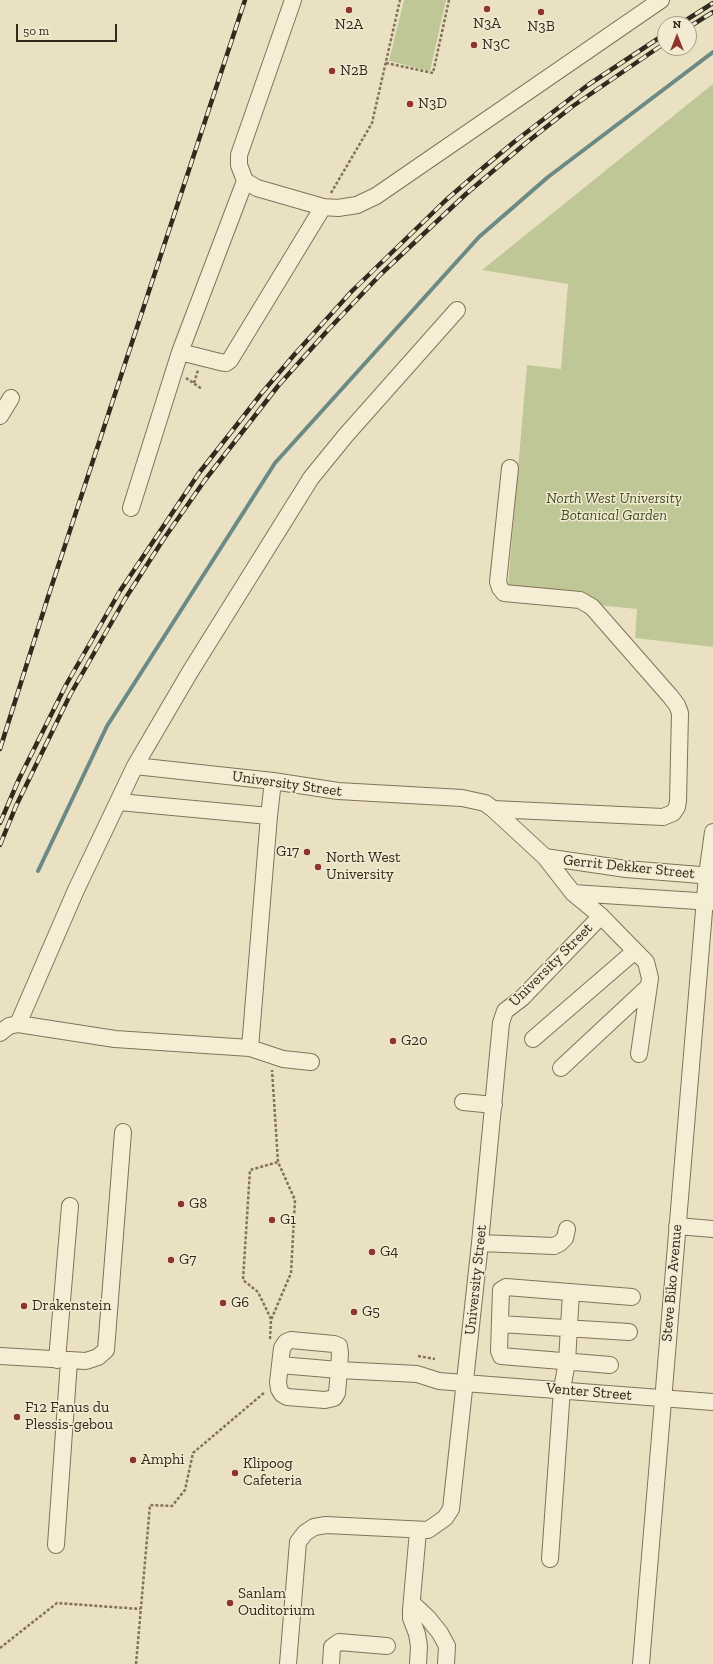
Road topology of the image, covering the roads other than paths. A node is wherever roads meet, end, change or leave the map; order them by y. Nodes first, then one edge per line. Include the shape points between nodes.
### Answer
1 (293, 0) edge
2 (661, 0) edge
3 (245, 181) junction
4 (323, 208) junction
5 (457, 310) dead end
6 (180, 352) junction
7 (11, 398) dead end
8 (0, 416) edge
9 (510, 468) dead end
10 (131, 508) dead end
11 (135, 766) junction
12 (273, 780) junction
13 (119, 802) junction
14 (493, 809) junction
15 (269, 816) junction
16 (713, 832) edge
17 (545, 857) junction
18 (710, 876) edge
19 (573, 893) junction
20 (709, 902) edge
21 (601, 916) junction
22 (635, 951) junction
23 (649, 986) junction
24 (18, 1024) junction
25 (0, 1033) edge
26 (533, 1040) dead end
27 (250, 1048) junction
28 (639, 1054) dead end
29 (311, 1062) dead end
30 (561, 1068) dead end
31 (463, 1102) dead end
32 (494, 1105) junction
33 (123, 1132) dead end
34 (70, 1206) dead end
35 (677, 1226) junction
36 (567, 1229) dead end
37 (713, 1229) edge
38 (480, 1243) junction
39 (571, 1292) junction
40 (632, 1297) dead end
41 (500, 1324) junction
42 (570, 1328) junction
43 (629, 1332) dead end
44 (0, 1356) edge
45 (63, 1361) junction
46 (567, 1362) junction
47 (280, 1365) junction
48 (610, 1365) dead end
49 (339, 1370) junction
50 (464, 1383) junction
51 (562, 1390) junction
52 (663, 1398) junction
53 (713, 1402) edge
54 (418, 1531) junction
55 (56, 1545) dead end
56 (550, 1559) dead end
57 (412, 1603) junction
58 (387, 1646) dead end
59 (288, 1664) edge
60 (331, 1664) edge
61 (418, 1664) edge
62 (446, 1664) edge
63 (641, 1664) edge

1 - 3 street via 239,155 239,165
2 - 4 street via 376,196 357,206
3 - 4 street via 258,188
3 - 6 street
4 - 6 street via 230,360 226,363
5 - 11 street via 311,478 190,672
6 - 10 street
7 - 8 street
9 - 14 street via 498,582 500,588 504,593 580,600 592,607 678,705 678,802 673,813 663,817
11 - 12 street, University Street
11 - 13 street
12 - 14 street, University Street via 338,791 462,798 485,804
12 - 15 street
13 - 15 street
13 - 24 street via 76,890
14 - 17 street, University Street
15 - 27 street
16 - 18 street, Steve Biko Avenue
17 - 18 street, Gerrit Dekker Street via 626,869
17 - 19 street, University Street
18 - 20 street, Steve Biko Avenue
19 - 20 street, Gerrit Dekker Street
19 - 21 street, University Street
20 - 35 street, Steve Biko Avenue
21 - 22 street
21 - 32 street, University Street via 522,998 505,1011 500,1023
22 - 23 street via 646,962
22 - 26 street
23 - 28 street
23 - 30 street
24 - 25 street via 9,1026
24 - 27 street via 115,1039
27 - 29 street via 282,1059
31 - 32 street
32 - 38 street, University Street
33 - 45 street via 106,1350 98,1357 86,1361
34 - 45 street
35 - 37 street
35 - 52 street, Steve Biko Avenue
36 - 38 street via 565,1238 554,1246
38 - 50 street, University Street
39 - 40 street
39 - 41 street via 502,1288
39 - 42 street
41 - 42 street
41 - 46 street via 501,1356
42 - 43 street
42 - 46 street
44 - 45 street
45 - 55 street
46 - 48 street
46 - 51 street
47 - 49 street, Venter Street
47 - 49 street via 282,1348 291,1340 339,1346
47 - 49 street via 279,1390 287,1397 325,1400 334,1398 337,1394
49 - 50 street, Venter Street via 417,1374 439,1381
50 - 51 street, Venter Street
50 - 54 street, University Street via 451,1509 435,1527
51 - 52 street, Venter Street
51 - 56 street
52 - 53 street, Venter Street
52 - 63 street, Steve Biko Avenue
54 - 57 street
54 - 59 street, University Street via 326,1525 314,1527 305,1533 298,1542 296,1556
57 - 61 street via 411,1618 419,1646
57 - 62 street via 440,1633 447,1646
58 - 60 street via 339,1642 332,1647

